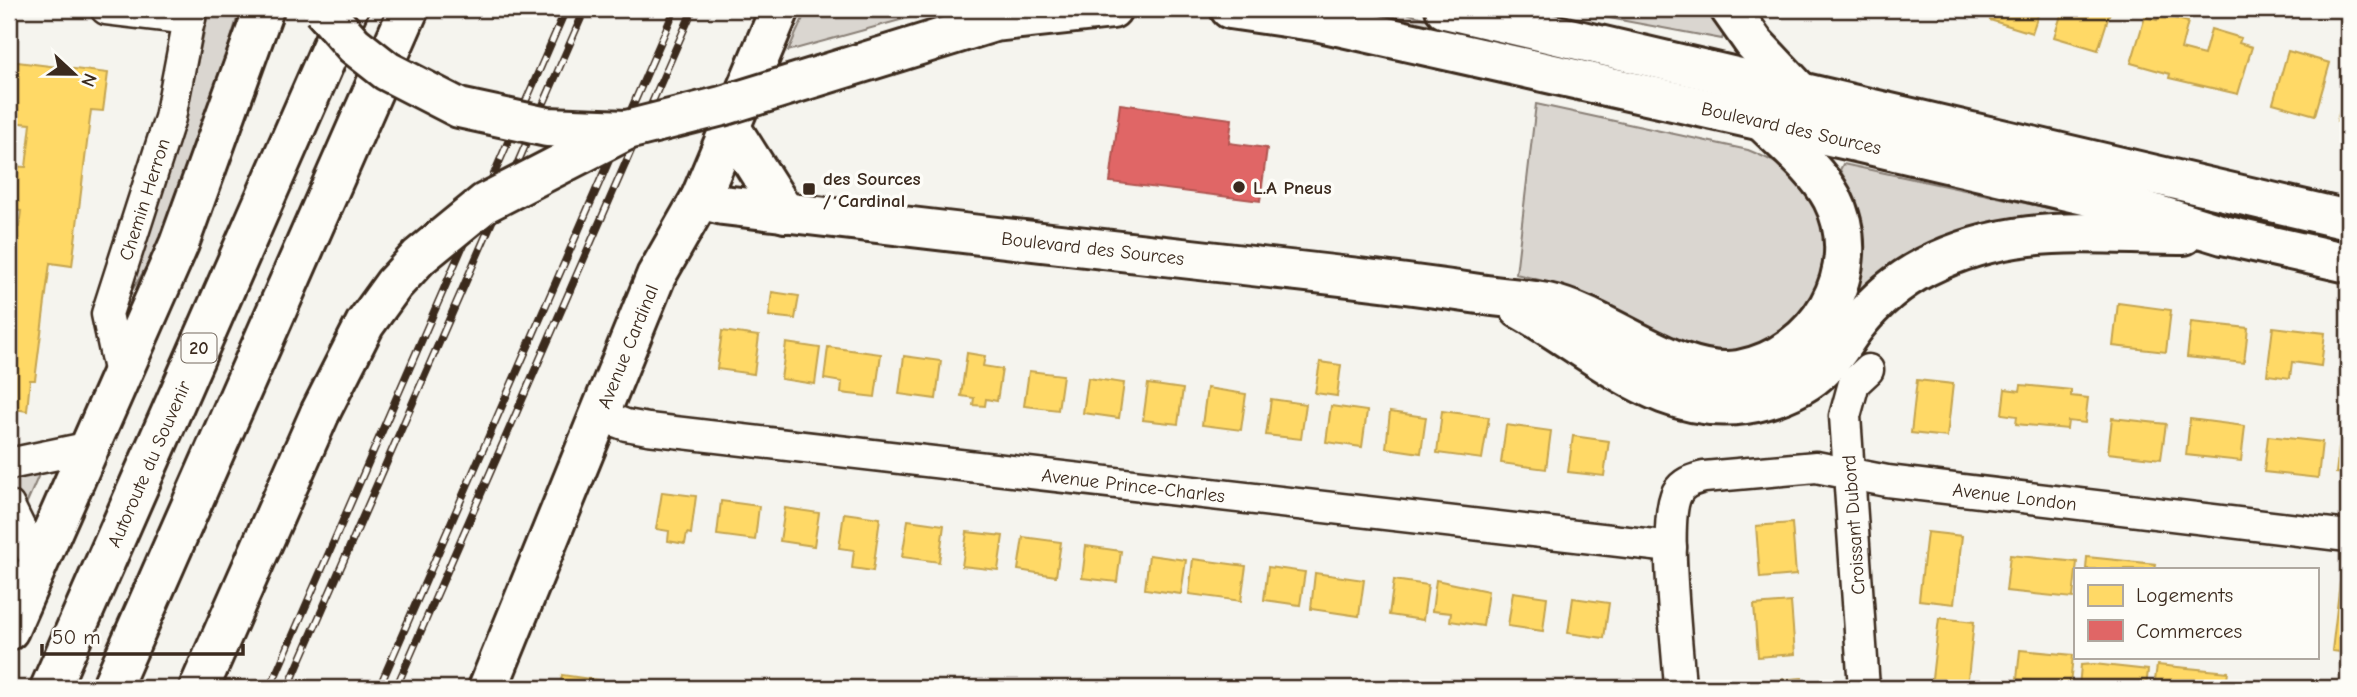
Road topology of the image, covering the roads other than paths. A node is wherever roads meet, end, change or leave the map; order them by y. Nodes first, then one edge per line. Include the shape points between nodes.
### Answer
1 (106, 9) edge
2 (264, 9) edge
3 (322, 9) edge
4 (348, 9) edge
5 (409, 9) edge
6 (780, 9) edge
7 (1112, 9) edge
8 (1230, 9) edge
9 (1446, 9) edge
10 (1730, 9) edge
11 (190, 14) edge
12 (1001, 15) edge
13 (1515, 16) edge
14 (1801, 93) junction
15 (1763, 122) junction
16 (731, 128) junction
17 (627, 130) junction
18 (700, 199) junction
19 (785, 213) junction
20 (2348, 220) edge
21 (2224, 234) junction
22 (2348, 263) edge
23 (1486, 295) junction
24 (1868, 370) dead end
25 (121, 379) junction
26 (597, 414) junction
27 (91, 447) junction
28 (9, 464) edge
29 (1850, 473) junction
30 (9, 506) edge
31 (2348, 536) edge
32 (1671, 547) junction
33 (38, 565) junction
34 (9, 630) edge
35 (50, 688) edge
36 (111, 688) edge
37 (200, 688) edge
38 (488, 688) edge
39 (1680, 688) edge
40 (1864, 688) edge

1 - 11 street
2 - 25 main road via 209,169
3 - 17 main road, bridge via 379,65 446,103 547,127
4 - 35 main road, Autoroute du Souvenir / 20
5 - 36 main road
6 - 16 main road, Avenue Cardinal
7 - 12 main road
8 - 15 main road, Boulevard des Sources via 1321,22
9 - 13 main road, Boulevard des Sources
10 - 14 main road via 1754,43
11 - 25 street, Chemin Herron via 170,118 107,314
12 - 17 main road, bridge via 723,106
13 - 14 main road, Boulevard des Sources
14 - 20 main road, Boulevard des Sources
15 - 21 main road, Boulevard des Sources via 2119,203
15 - 23 main road via 1824,186 1844,235 1838,291 1818,321 1791,347 1759,364 1709,370 1668,357 1569,309
16 - 18 main road, Avenue Cardinal
16 - 19 main road
17 - 37 main road, bridge via 495,197 451,228 394,284 365,324 320,413
18 - 19 main road, Boulevard des Sources
18 - 26 main road, Avenue Cardinal via 663,261
19 - 23 main road, Boulevard des Sources
21 - 22 main road, Boulevard des Sources
21 - 23 main road via 2055,232 1976,247 1922,268 1887,293 1856,325 1834,358 1808,380 1776,397 1736,407 1704,406 1666,395 1600,360 1539,319
24 - 29 street, Croissant Dubord via 1854,383 1846,404
25 - 27 main road
26 - 32 street, Avenue Prince-Charles via 648,429
26 - 38 main road, Avenue Cardinal
27 - 28 street
27 - 33 main road
29 - 31 street, Avenue London via 1900,483
29 - 32 street, Avenue London via 1816,467 1717,475 1684,484 1671,509
29 - 40 street, Croissant Dubord
30 - 33 street
32 - 39 street
33 - 34 main road

